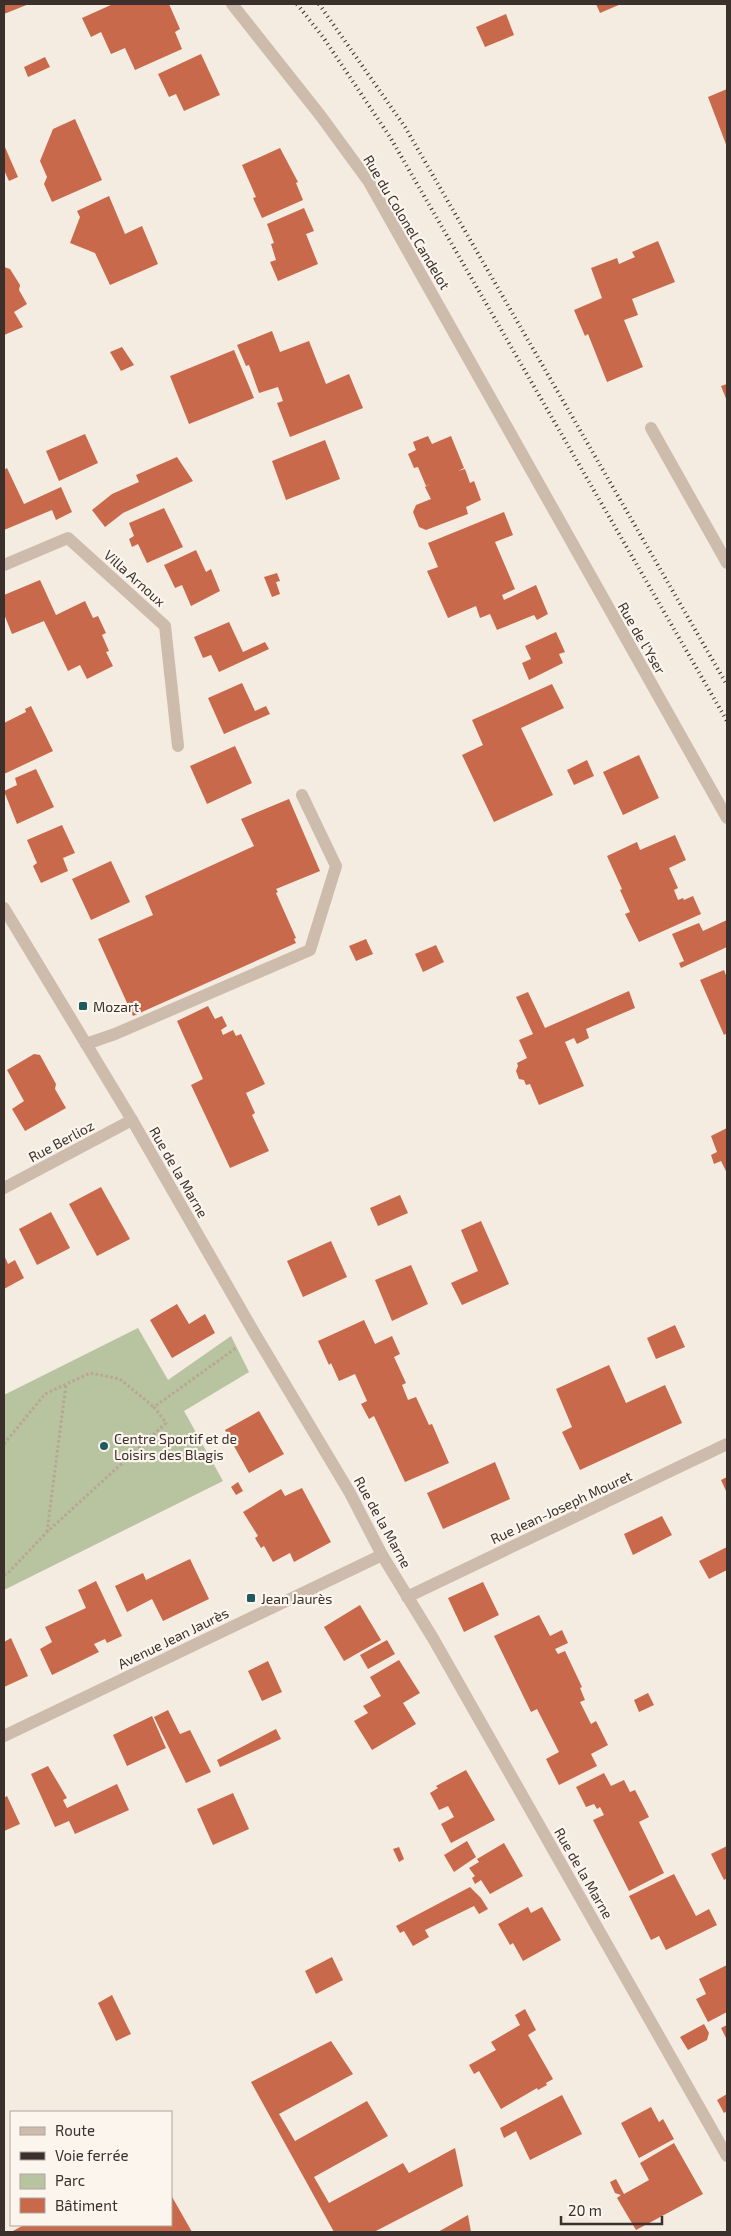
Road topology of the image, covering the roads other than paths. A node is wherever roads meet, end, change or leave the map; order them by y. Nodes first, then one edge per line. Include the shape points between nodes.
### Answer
1 (232, 4) edge
2 (651, 428) dead end
3 (531, 472) joint
4 (727, 563) edge
5 (4, 565) edge
6 (178, 746) dead end
7 (302, 795) dead end
8 (727, 818) edge
9 (5, 914) edge
10 (86, 1044) junction
11 (132, 1120) junction
12 (4, 1188) edge
13 (727, 1444) edge
14 (382, 1555) junction
15 (408, 1596) junction
16 (4, 1736) edge
17 (727, 2156) edge

1 - 3 street, Rue du Colonel Candelot via 369,182
2 - 4 street
3 - 8 street, Rue de l'Yser
5 - 6 street, Villa Arnoux via 68,538 165,626
7 - 10 street via 336,866 310,950
9 - 10 street, Rue de la Marne
10 - 11 street, Rue de la Marne
11 - 12 street, Rue Berlioz
11 - 14 street, Rue de la Marne via 350,1493
13 - 15 street, Rue Jean-Joseph Mouret
14 - 15 street, Rue de la Marne
14 - 16 street, Avenue Jean Jaurès
15 - 17 street, Rue de la Marne

